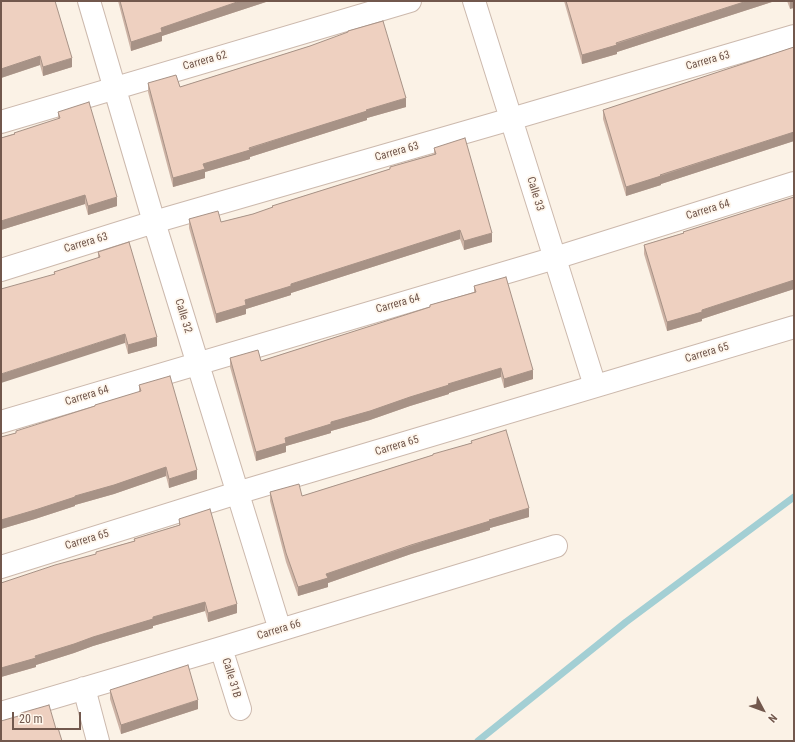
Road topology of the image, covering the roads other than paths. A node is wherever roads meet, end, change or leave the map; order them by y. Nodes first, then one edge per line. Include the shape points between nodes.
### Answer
1 (89, 1) edge
2 (410, 1) edge
3 (474, 1) edge
4 (794, 36) edge
5 (115, 88) junction
6 (511, 119) junction
7 (1, 122) edge
8 (794, 182) edge
9 (154, 222) junction
10 (555, 258) junction
11 (1, 270) edge
12 (794, 327) edge
13 (198, 363) junction
14 (595, 386) junction
15 (1, 422) edge
16 (237, 493) junction
17 (556, 546) dead end
18 (1, 567) edge
19 (280, 630) junction
20 (221, 648) junction
21 (84, 688) junction
22 (240, 709) dead end
23 (1, 713) edge
24 (98, 741) edge

1 - 5 street, Calle 32
2 - 5 street, Carrera 62
3 - 6 street, Calle 33
4 - 6 street, Carrera 63
5 - 7 street, Carrera 62
5 - 9 street, Calle 32
6 - 9 street, Carrera 63
6 - 10 street, Calle 33
8 - 10 street, Carrera 64
9 - 11 street, Carrera 63
9 - 13 street, Calle 32
10 - 13 street, Carrera 64
10 - 14 street, Calle 33
12 - 14 street, Carrera 65
13 - 15 street, Carrera 64
13 - 16 street, Calle 32
14 - 16 street, Carrera 65
16 - 18 street, Carrera 65
16 - 19 street, Calle 32
17 - 19 street, Carrera 66
19 - 20 street, Carrera 66
20 - 21 street, Carrera 66
20 - 22 street, Calle 31B
21 - 23 street, Carrera 66
21 - 24 street

